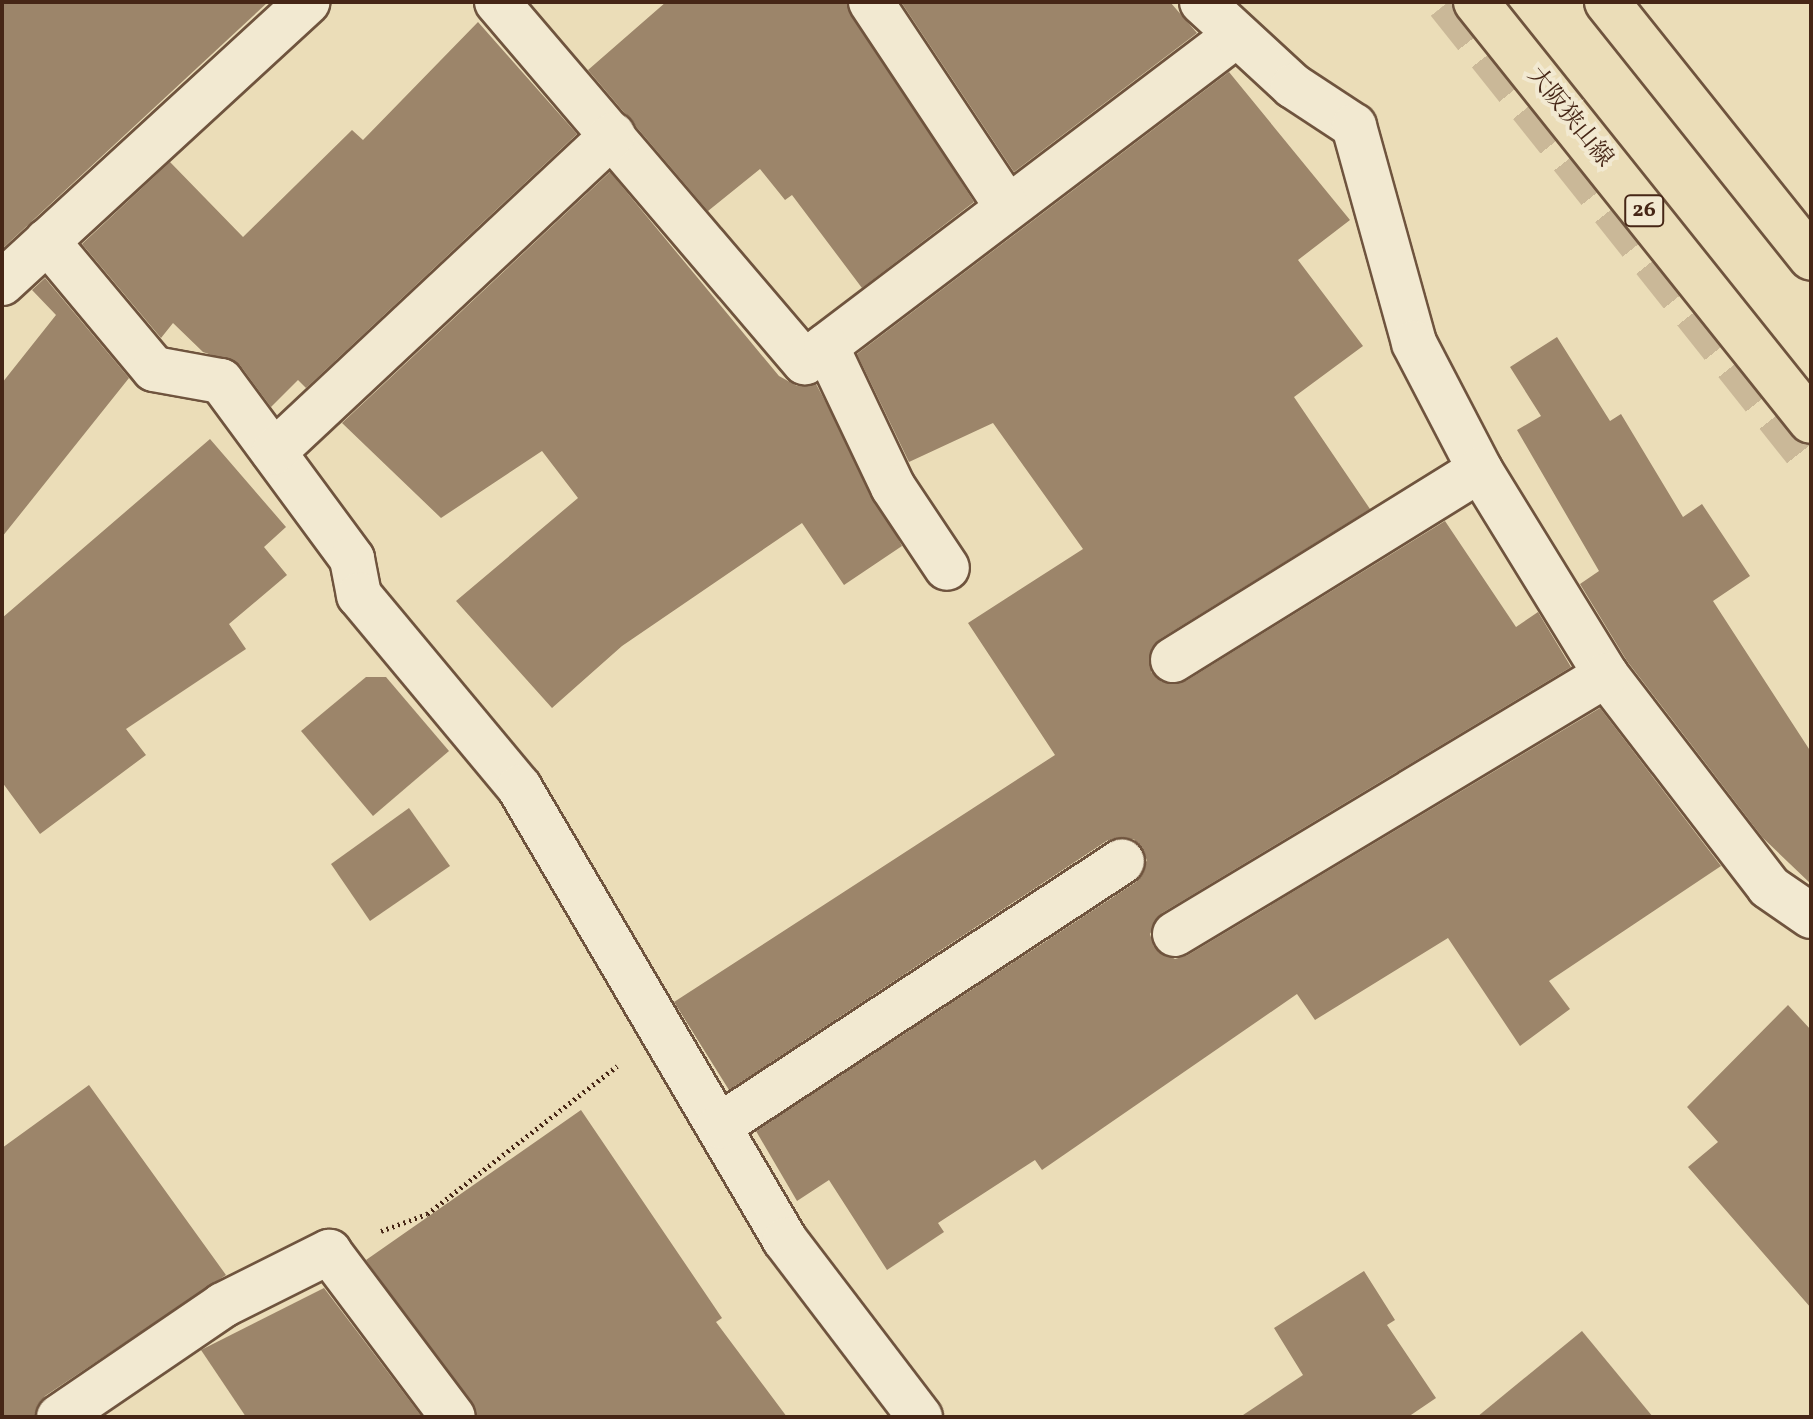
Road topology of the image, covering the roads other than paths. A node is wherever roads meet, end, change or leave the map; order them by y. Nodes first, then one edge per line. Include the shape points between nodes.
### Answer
1 (308, 2) edge
2 (871, 2) edge
3 (1202, 2) edge
4 (1476, 2) edge
5 (1607, 2) edge
6 (513, 7) edge
7 (1235, 36) junction
8 (613, 135) junction
9 (1008, 208) junction
10 (47, 241) junction
11 (1811, 258) edge
12 (2, 283) edge
13 (826, 346) junction
14 (1811, 421) edge
15 (274, 452) junction
16 (1480, 470) junction
17 (947, 568) dead end
18 (1173, 660) dead end
19 (1606, 675) junction
20 (1122, 861) dead end
21 (1811, 916) edge
22 (1175, 934) dead end
23 (719, 1126) junction
24 (59, 1417) edge
25 (453, 1417) edge
26 (920, 1417) edge

1 - 10 street
2 - 9 street
3 - 7 street
4 - 14 main road, 大阪狭山線 / 26
5 - 11 main road
6 - 8 street
7 - 9 street
7 - 16 street via 1354,126 1414,343
8 - 13 street via 805,362
8 - 15 street
9 - 13 street
10 - 12 street
10 - 15 street via 154,369 221,381
13 - 17 street via 893,487
15 - 23 street via 352,559 359,595 519,787
16 - 18 street
16 - 19 street
19 - 21 street via 1769,887
19 - 22 street
20 - 23 street
23 - 26 street via 785,1240
24 - 25 street via 223,1305 329,1252

